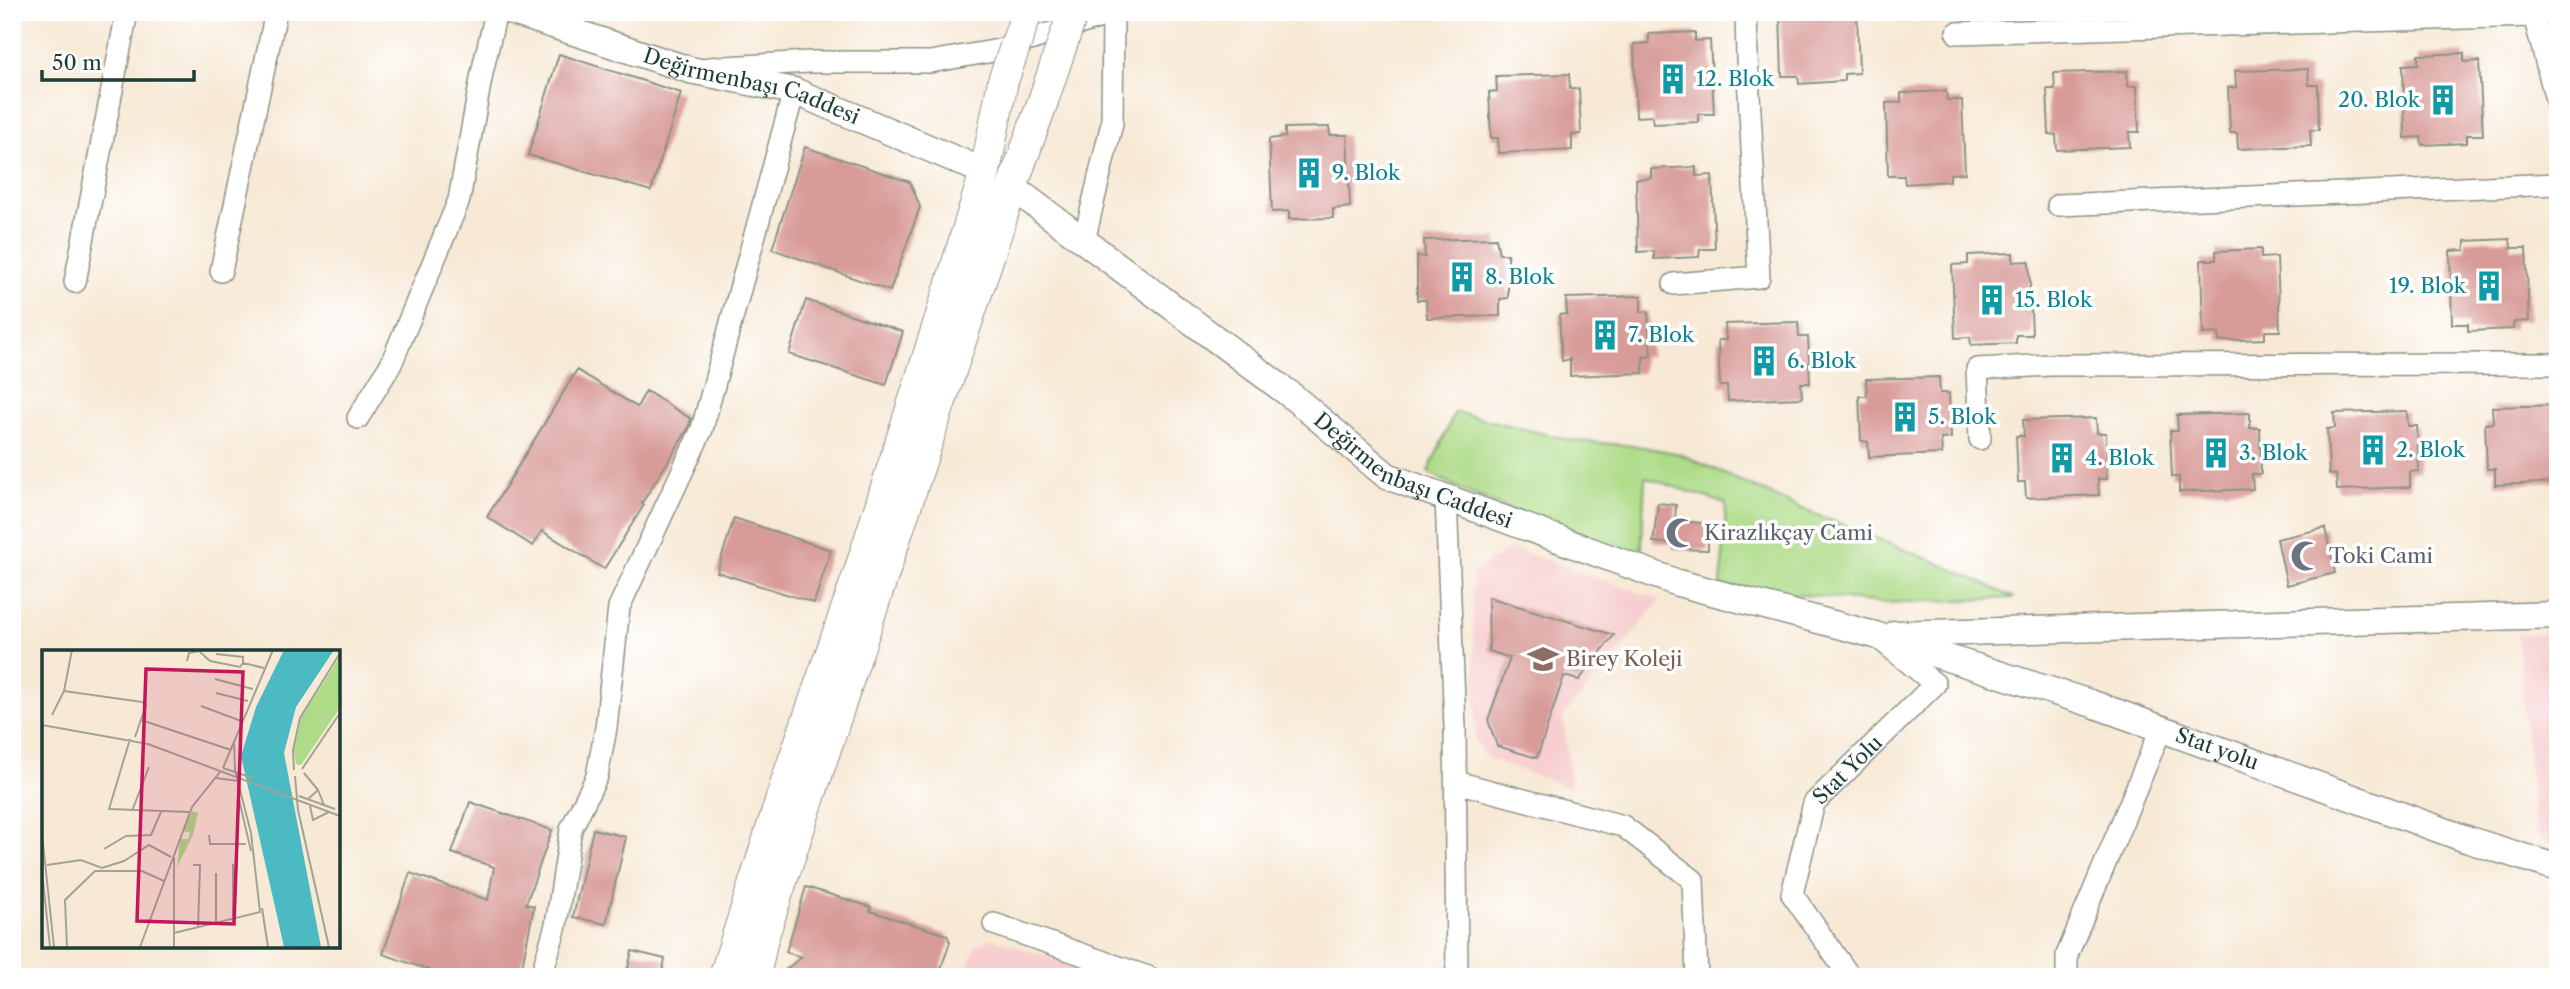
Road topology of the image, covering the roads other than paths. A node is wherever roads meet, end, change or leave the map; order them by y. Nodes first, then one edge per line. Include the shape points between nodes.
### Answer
1 (127, 12) edge
2 (276, 12) edge
3 (496, 12) edge
4 (513, 12) edge
5 (1027, 12) edge
6 (1073, 12) edge
7 (1746, 12) edge
8 (1114, 13) edge
9 (2533, 14) edge
10 (1957, 33) dead end
11 (690, 70) junction
12 (794, 91) junction
13 (2558, 107) edge
14 (985, 172) junction
15 (2558, 184) edge
16 (1012, 187) junction
17 (2058, 205) dead end
18 (1084, 241) junction
19 (221, 271) dead end
20 (75, 282) dead end
21 (1674, 284) dead end
22 (2558, 364) edge
23 (358, 418) dead end
24 (1980, 439) dead end
25 (1446, 498) junction
26 (2558, 615) edge
27 (1875, 635) junction
28 (2161, 729) junction
29 (1456, 782) junction
30 (2558, 868) edge
31 (994, 924) dead end
32 (541, 977) edge
33 (724, 977) edge
34 (755, 977) edge
35 (1147, 977) edge
36 (1457, 977) edge
37 (1697, 977) edge
38 (1850, 977) edge
39 (2067, 977) edge

1 - 20 street
2 - 19 street
3 - 23 street via 458,200 391,365
4 - 11 street, Değirmenbaşı Caddesi
5 - 14 main road, bridge via 1003,81
6 - 16 main road, bridge
7 - 21 street via 1759,277
8 - 11 street via 999,50 930,61 809,62
8 - 18 street via 1112,123
9 - 10 street
9 - 13 street
11 - 12 street, Değirmenbaşı Caddesi
12 - 14 street, Değirmenbaşı Caddesi
12 - 32 street via 702,429 619,607 597,776 571,829 556,925
14 - 33 main road
15 - 17 street
16 - 18 street, Değirmenbaşı Caddesi
16 - 34 main road via 764,938
18 - 25 street, Değirmenbaşı Caddesi via 1292,396 1387,476
22 - 24 street via 1977,369
25 - 27 street, Değirmenbaşı Caddesi via 1678,583
25 - 29 street
26 - 27 street
27 - 28 street, Stat yolu
27 - 38 street, Stat Yolu via 1935,684 1814,803 1792,894
28 - 30 street, Stat yolu
28 - 39 street via 2067,955
29 - 36 street
29 - 37 street via 1623,826 1693,880
31 - 35 street

